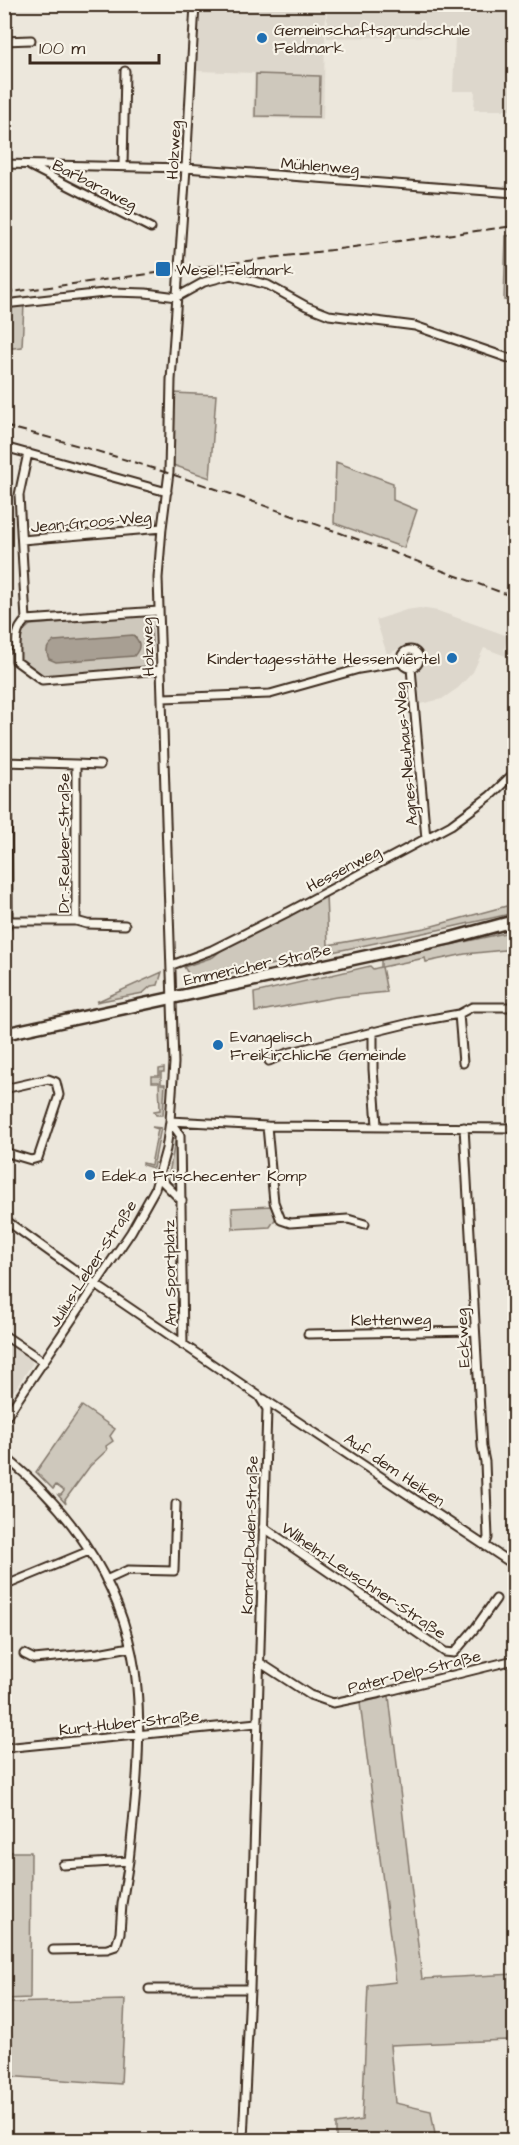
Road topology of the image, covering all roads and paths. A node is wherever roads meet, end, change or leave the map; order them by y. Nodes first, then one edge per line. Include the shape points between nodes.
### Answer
1 (195, 4) edge
2 (4, 40) edge
3 (31, 40) dead end
4 (125, 71) dead end
5 (4, 164) edge
6 (27, 164) junction
7 (123, 166) junction
8 (186, 168) junction
9 (514, 193) edge
10 (151, 228) dead end
11 (177, 297) junction
12 (4, 304) edge
13 (514, 360) edge
14 (4, 447) edge
15 (28, 453) junction
16 (166, 492) junction
17 (162, 528) junction
18 (22, 540) junction
19 (159, 611) junction
20 (26, 620) junction
21 (401, 662) junction
22 (411, 668) junction
23 (161, 670) junction
24 (162, 698) junction
25 (6, 763) edge
26 (76, 764) junction
27 (100, 765) dead end
28 (514, 773) edge
29 (426, 839) junction
30 (76, 921) junction
31 (514, 921) edge
32 (7, 924) edge
33 (125, 925) dead end
34 (172, 965) junction
35 (172, 998) junction
36 (514, 1007) edge
37 (459, 1014) junction
38 (373, 1031) junction
39 (4, 1034) edge
40 (269, 1061) dead end
41 (463, 1063) dead end
42 (4, 1089) edge
43 (170, 1121) junction
44 (377, 1125) junction
45 (267, 1126) junction
46 (464, 1128) junction
47 (514, 1128) edge
48 (4, 1152) edge
49 (158, 1177) junction
50 (182, 1201) junction
51 (4, 1219) edge
52 (365, 1224) dead end
53 (96, 1285) junction
54 (475, 1331) junction
55 (308, 1334) dead end
56 (4, 1335) edge
57 (183, 1345) junction
58 (44, 1362) junction
59 (259, 1396) junction
60 (4, 1420) edge
61 (4, 1456) edge
62 (176, 1504) dead end
63 (263, 1527) junction
64 (485, 1545) junction
65 (89, 1551) junction
66 (514, 1565) edge
67 (106, 1580) junction
68 (4, 1587) edge
69 (496, 1599) dead end
70 (130, 1647) junction
71 (24, 1654) dead end
72 (514, 1660) edge
73 (258, 1662) junction
74 (257, 1724) junction
75 (137, 1734) junction
76 (4, 1748) edge
77 (129, 1861) junction
78 (63, 1865) dead end
79 (53, 1950) dead end
80 (149, 1989) dead end
81 (250, 1989) junction
82 (243, 2140) edge

1 - 8 street, Holzweg
2 - 3 street
4 - 7 street
5 - 6 street, Mühlenweg
6 - 7 street, Mühlenweg
6 - 10 street, Barbaraweg
7 - 8 street, Mühlenweg
8 - 9 street, Mühlenweg
8 - 11 street, Holzweg
11 - 12 street via 113,292
11 - 13 street via 204,282 231,275 268,285 329,315 415,326
11 - 16 street, Holzweg
14 - 15 street
15 - 16 street
15 - 18 street via 19,495
16 - 17 street, Holzweg
17 - 18 street, Jean-Groos-Weg
17 - 19 street, Holzweg
18 - 20 street
19 - 20 street
19 - 23 street, Holzweg
20 - 23 street via 16,634 16,661 42,680
21 - 22 street, Agnes-Neuhaus-Weg
21 - 22 street, Agnes-Neuhaus-Weg via 404,651 413,650 419,660
21 - 24 street, Agnes-Neuhaus-Weg via 359,669 270,694
22 - 29 street, Agnes-Neuhaus-Weg
23 - 24 street, Holzweg
24 - 34 street, Holzweg
25 - 26 street, Dr.-Reuber-Straße
25 - 32 street, Dr.-Reuber-Straße
26 - 27 street, Dr.-Reuber-Straße
26 - 30 street, Dr.-Reuber-Straße
28 - 29 street, Hessenweg via 490,796
29 - 34 street, Hessenweg via 261,926
30 - 32 street, Dr.-Reuber-Straße
30 - 33 street, Dr.-Reuber-Straße
31 - 35 main road, Emmericher Straße
34 - 35 street, Holzweg
35 - 39 main road, Emmericher Straße
35 - 43 street, Julius-Leber-Straße via 174,1079
36 - 37 street via 472,1007
37 - 38 street
37 - 41 street
38 - 40 street
38 - 44 street
42 - 48 street via 48,1079 56,1082 59,1095 38,1158 32,1160
43 - 45 street
43 - 49 street, Julius-Leber-Straße
43 - 50 street, Am Sportplatz via 180,1135
44 - 45 street
44 - 46 street
45 - 52 street via 274,1202 281,1220 290,1223 348,1219
46 - 47 street
46 - 54 street, Eckweg
49 - 50 street, Am Sportplatz
49 - 53 street, Julius-Leber-Straße via 131,1232
50 - 57 street, Am Sportplatz
51 - 53 street
53 - 57 street
53 - 58 street, Julius-Leber-Straße
54 - 55 street, Klettenweg
54 - 64 street, Eckweg via 485,1462
56 - 58 street
57 - 59 street
58 - 60 street, Julius-Leber-Straße
59 - 63 street, Konrad-Duden-Straße via 268,1416
59 - 64 street, Auf dem Heiken
61 - 65 street via 57,1504
62 - 67 street via 174,1570 129,1570
63 - 69 street, Wilhelm-Leuschner-Straße via 445,1652 454,1653 462,1646
63 - 73 street, Konrad-Duden-Straße
64 - 66 street, Auf dem Heiken
65 - 67 street
65 - 68 street
67 - 70 street via 119,1607
70 - 71 street via 33,1659
70 - 75 street via 137,1688
72 - 73 street, Pater-Delp-Straße via 333,1703 310,1695
73 - 74 street, Konrad-Duden-Straße
74 - 75 street, Kurt-Huber-Straße
74 - 81 street, Konrad-Duden-Straße
75 - 76 street, Kurt-Huber-Straße
75 - 77 street
77 - 78 street
77 - 79 street via 116,1946
80 - 81 street
81 - 82 street, Konrad-Duden-Straße

